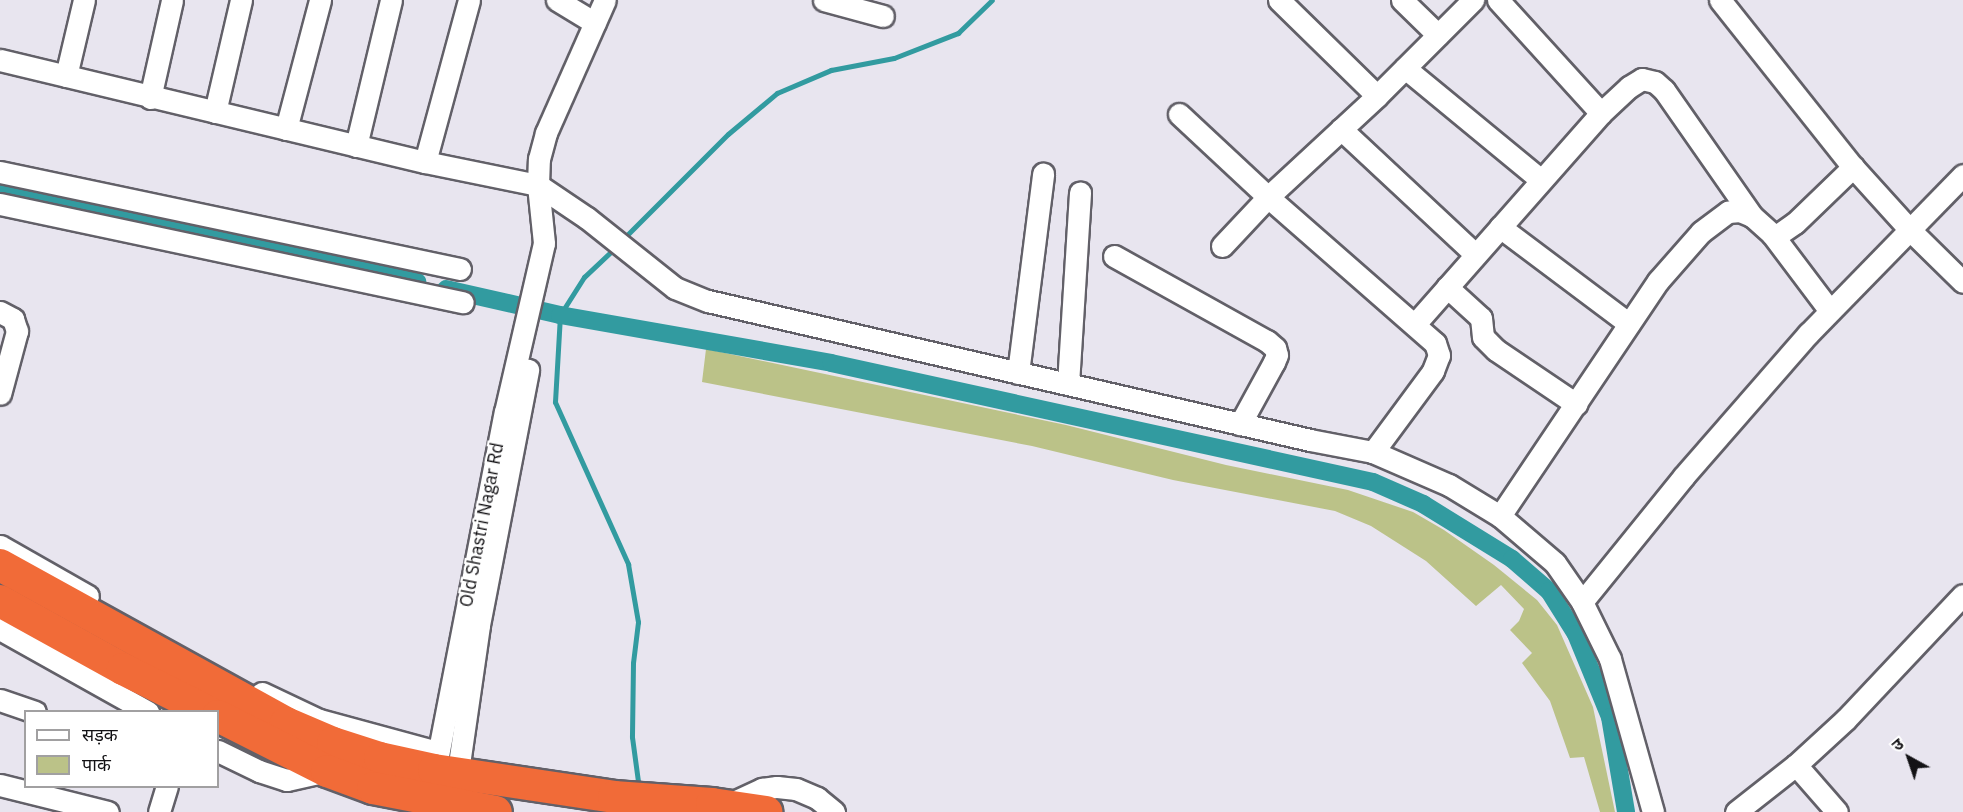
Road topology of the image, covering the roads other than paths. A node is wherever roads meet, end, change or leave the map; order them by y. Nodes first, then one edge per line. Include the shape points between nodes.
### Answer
1 (84, 0) edge
2 (172, 0) edge
3 (241, 0) edge
4 (320, 0) edge
5 (391, 0) edge
6 (468, 0) edge
7 (557, 0) edge
8 (605, 0) edge
9 (824, 0) edge
10 (1279, 0) edge
11 (1402, 0) edge
12 (1473, 0) edge
13 (1498, 0) edge
14 (1720, 0) edge
15 (884, 16) dead end
16 (595, 23) junction
17 (1438, 34) junction
18 (0, 60) edge
19 (1405, 68) junction
20 (66, 76) junction
21 (1377, 96) junction
22 (150, 98) junction
23 (215, 111) junction
24 (1179, 114) dead end
25 (1601, 114) junction
26 (286, 129) junction
27 (1341, 129) junction
28 (356, 146) junction
29 (425, 162) junction
30 (1853, 167) junction
31 (0, 172) edge
32 (1043, 174) dead end
33 (1963, 175) edge
34 (1541, 180) junction
35 (538, 185) junction
36 (1080, 192) dead end
37 (1268, 197) junction
38 (0, 204) edge
39 (1752, 216) junction
40 (1500, 227) junction
41 (1910, 230) junction
42 (1772, 234) junction
43 (1222, 246) dead end
44 (1475, 254) junction
45 (1114, 256) dead end
46 (460, 269) dead end
47 (1963, 282) edge
48 (1447, 287) junction
49 (463, 302) dead end
50 (1830, 311) junction
51 (0, 312) edge
52 (1415, 324) junction
53 (1629, 324) junction
54 (1018, 373) junction
55 (1068, 384) junction
56 (0, 394) edge
57 (1576, 404) junction
58 (512, 414) junction
59 (1240, 424) junction
60 (1373, 452) junction
61 (1500, 516) junction
62 (0, 546) edge
63 (0, 565) edge
64 (1963, 595) edge
65 (0, 601) edge
66 (1582, 602) junction
67 (0, 628) edge
68 (0, 700) edge
69 (32, 710) edge
70 (146, 710) edge
71 (206, 710) edge
72 (219, 717) edge
73 (219, 751) edge
74 (1796, 765) junction
75 (327, 771) junction
76 (443, 779) junction
77 (0, 784) edge
78 (166, 788) edge
79 (718, 805) junction
80 (108, 812) edge
81 (159, 812) edge
82 (496, 812) edge
83 (766, 812) edge
84 (834, 812) edge
85 (1653, 812) edge
86 (1736, 812) edge
87 (1837, 812) edge

1 - 20 street
2 - 22 street
3 - 23 street
4 - 26 street
5 - 28 street
6 - 29 street
7 - 16 street
8 - 16 street, Old Shastri Nagar Rd
9 - 15 street
10 - 21 street
11 - 17 street
12 - 17 street
13 - 25 street
14 - 30 street
16 - 35 street, Old Shastri Nagar Rd via 546,133
17 - 19 street
18 - 20 street
19 - 21 street
19 - 34 street
20 - 22 street
21 - 27 street
22 - 23 street
23 - 26 street
24 - 37 street
25 - 34 street
25 - 39 street via 1629,87 1642,80 1655,82
26 - 28 street
27 - 37 street
27 - 44 street
28 - 29 street
29 - 35 street
30 - 41 street
30 - 42 street via 1795,223 1779,234
31 - 46 street
32 - 54 street
33 - 41 street
34 - 40 street
35 - 54 street via 587,218 675,288 708,300
35 - 58 street, Old Shastri Nagar Rd via 543,243 540,278
36 - 55 street
37 - 43 street
37 - 52 street
38 - 49 street
39 - 42 street
39 - 53 street via 1728,212 1701,232 1659,280
40 - 44 street
40 - 53 street
41 - 47 street
41 - 50 street
42 - 50 street
44 - 48 street
45 - 59 street via 1275,348 1274,362
48 - 52 street
48 - 57 street via 1481,318 1484,337 1496,350
50 - 66 street via 1684,476
51 - 56 street via 13,319 17,331
52 - 60 street via 1435,343 1438,355 1433,371
53 - 57 street
54 - 55 street
55 - 59 street
57 - 61 street
58 - 76 street, Old Shastri Nagar Rd
58 - 76 street via 479,625
59 - 60 street
60 - 61 street via 1449,484
61 - 66 street via 1555,563
62 - 76 street via 221,671
63 - 76 highway via 286,723 333,743
64 - 74 street via 1846,719
65 - 71 highway
66 - 85 street via 1610,659
67 - 70 street
68 - 69 street
72 - 75 highway
73 - 75 street via 287,780
74 - 86 street
74 - 87 street
75 - 76 highway via 373,788
76 - 79 highway
76 - 82 highway
77 - 80 street
78 - 81 street
79 - 83 highway
79 - 84 street via 762,789 796,789 817,798

